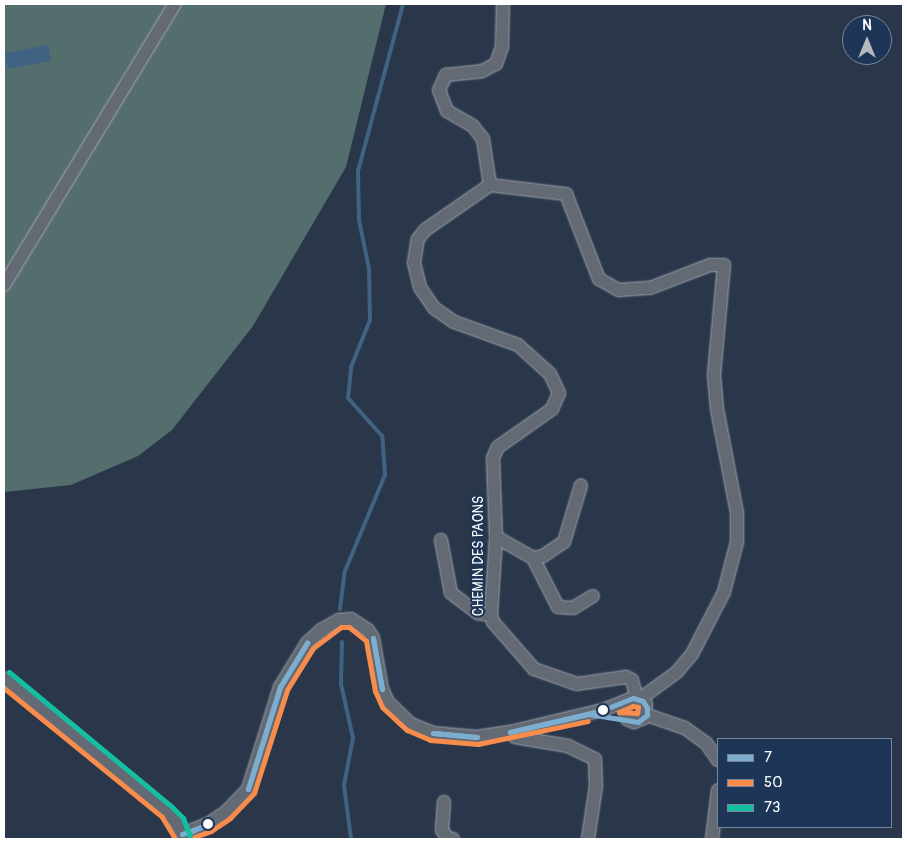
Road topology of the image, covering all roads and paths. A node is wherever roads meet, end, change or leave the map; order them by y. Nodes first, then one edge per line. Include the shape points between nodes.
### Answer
1 (175, 4) edge
2 (503, 4) edge
3 (490, 185) junction
4 (4, 285) edge
5 (581, 485) dead end
6 (496, 537) junction
7 (441, 540) dead end
8 (533, 558) junction
9 (593, 596) dead end
10 (491, 615) junction
11 (4, 678) edge
12 (635, 699) junction
13 (589, 714) junction
14 (646, 715) junction
15 (627, 719) junction
16 (510, 732) junction
17 (717, 759) edge
18 (717, 798) edge
19 (444, 802) dead end
20 (182, 836) edge
21 (453, 839) edge
22 (588, 839) edge
23 (712, 839) edge

1 - 4 street
2 - 3 street via 502,47 496,64 482,71 446,76 439,90 447,111 473,126 483,138
3 - 6 street, CHEMIN DES PAONS via 425,230 418,240 414,263 420,287 434,308 454,322 518,344 550,374 558,387 558,399 552,410 494,452
3 - 12 street via 566,194 599,279 619,290 650,288 710,265 724,265 714,375 717,409 737,513 737,542 724,592 692,654 677,672
5 - 8 street via 564,542
6 - 8 street
6 - 10 street, CHEMIN DES PAONS
7 - 10 street via 451,593 478,613
8 - 9 street via 558,607 573,608
10 - 12 street, CHEMIN DES PAONS via 493,622 534,668 577,684 626,677 632,680
11 - 20 street via 167,812
12 - 13 street
12 - 14 street via 646,704
12 - 15 street via 624,708
13 - 15 street
13 - 16 street
14 - 15 street via 638,722
14 - 17 street via 685,728 706,743
16 - 20 street via 455,736 410,724 398,714 382,689 373,638 368,630 356,621 339,620 307,643 280,687 248,789 220,816
16 - 22 street via 515,737 568,746 595,759 596,786
18 - 23 street
19 - 21 street via 442,830 447,838

